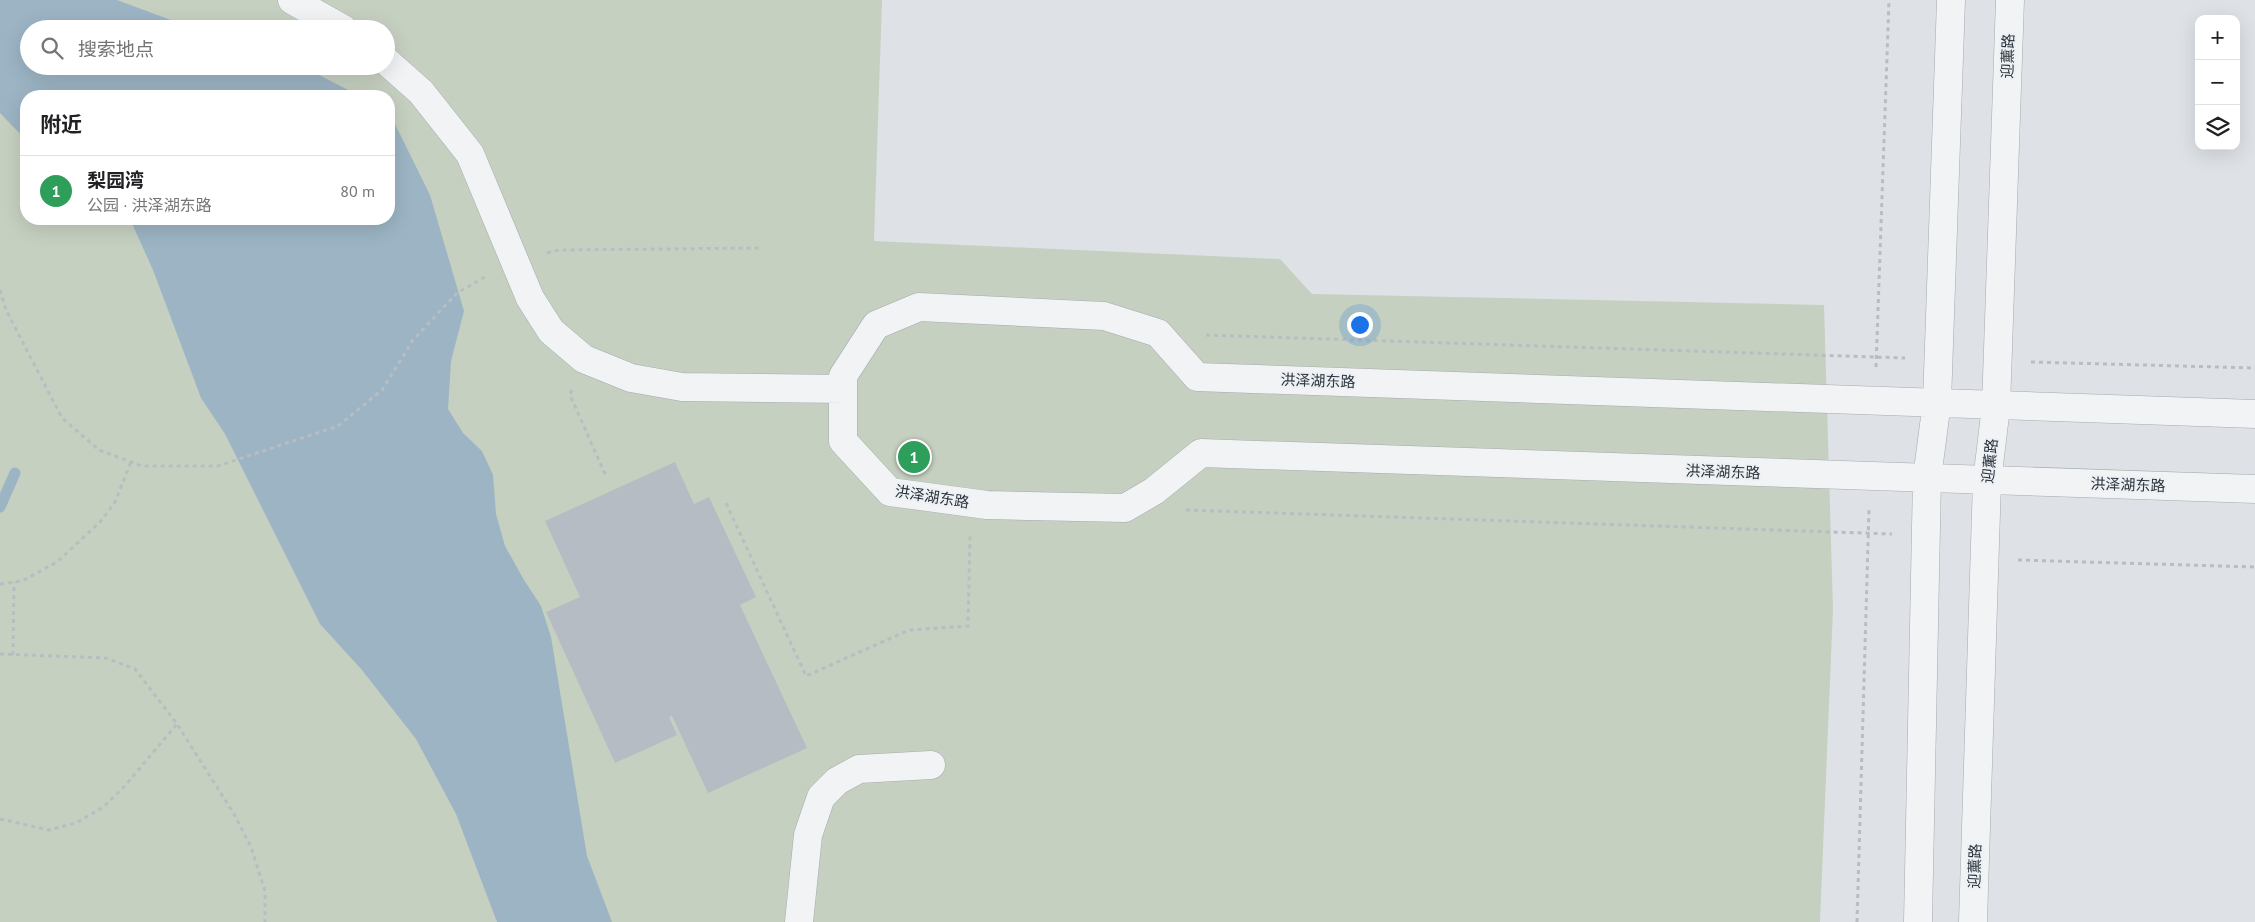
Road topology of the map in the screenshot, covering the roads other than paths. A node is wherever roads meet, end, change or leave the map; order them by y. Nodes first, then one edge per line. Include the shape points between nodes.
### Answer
1 (292, 0) edge
2 (1951, 0) edge
3 (2010, 0) edge
4 (327, 20) edge
5 (395, 69) edge
6 (843, 389) junction
7 (1937, 402) junction
8 (1996, 407) junction
9 (2255, 414) edge
10 (1927, 478) junction
11 (1987, 481) junction
12 (2255, 489) edge
13 (930, 765) dead end
14 (799, 922) edge
15 (1918, 922) edge
16 (1973, 922) edge

1 - 4 street
2 - 7 street
3 - 8 street, 迎薰路
5 - 6 street via 421,92 470,154 530,298 551,331 584,359 631,378 682,387
6 - 7 street, 洪泽湖东路 via 843,376 876,325 919,307 1104,316 1158,333 1197,377
6 - 10 street, 洪泽湖东路 via 843,441 890,492 970,503 1125,508 1154,492 1201,453
7 - 8 street, 洪泽湖东路
7 - 10 street
8 - 9 street, 洪泽湖东路
8 - 11 street, 迎薰路
10 - 11 street, 洪泽湖东路
10 - 15 street
11 - 12 street, 洪泽湖东路
11 - 16 street, 迎薰路
13 - 14 street via 859,769 837,782 821,797 808,835

